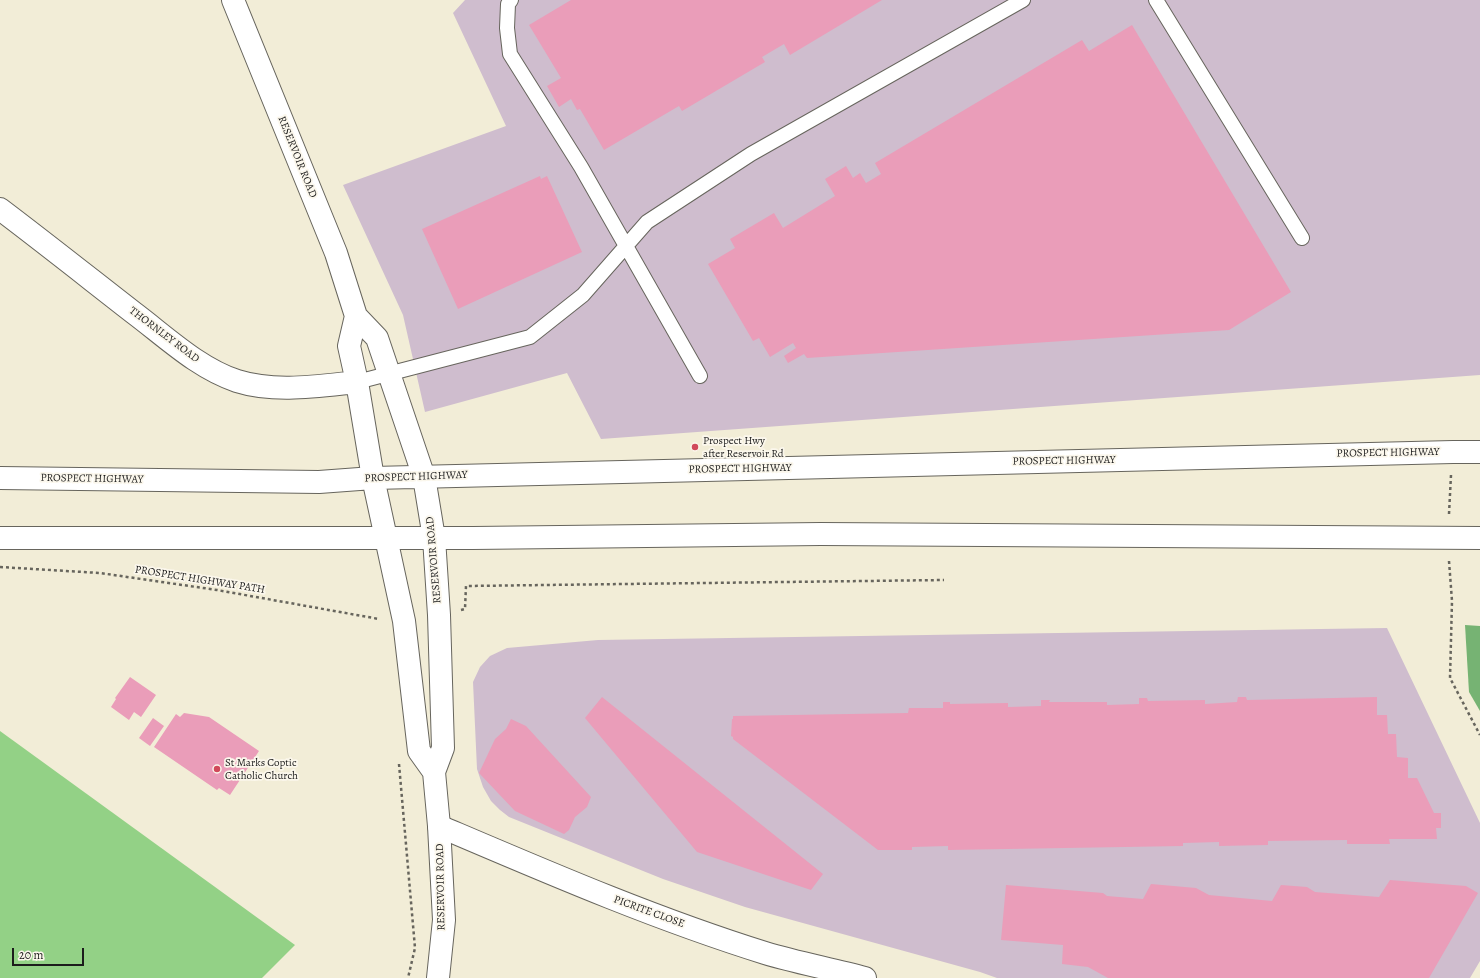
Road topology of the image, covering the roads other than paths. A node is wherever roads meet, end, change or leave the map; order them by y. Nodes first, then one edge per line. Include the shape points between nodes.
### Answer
1 (233, 0) edge
2 (511, 0) edge
3 (1023, 0) edge
4 (1156, 0) edge
5 (0, 209) edge
6 (1302, 238) dead end
7 (626, 246) junction
8 (356, 316) junction
9 (389, 374) junction
10 (700, 376) dead end
11 (357, 382) junction
12 (1480, 452) edge
13 (424, 477) junction
14 (0, 478) edge
15 (373, 478) junction
16 (0, 538) edge
17 (386, 538) junction
18 (434, 538) junction
19 (1480, 538) edge
20 (434, 772) junction
21 (439, 826) junction
22 (438, 978) edge
23 (865, 978) edge

1 - 8 main road, RESERVOIR ROAD via 336,252
2 - 7 lane via 508,4 507,28 510,54 581,167
3 - 7 lane via 751,154 647,222
4 - 6 lane
5 - 11 main road, THORNLEY ROAD via 172,343 213,370 238,381 266,386 294,387
7 - 9 lane via 583,295 530,337
7 - 10 lane
8 - 9 main road, RESERVOIR ROAD via 377,338
8 - 11 main road via 349,346
9 - 11 lane
9 - 13 main road, RESERVOIR ROAD
11 - 15 main road
12 - 13 main road, PROSPECT HIGHWAY
13 - 15 main road, PROSPECT HIGHWAY
13 - 18 main road, RESERVOIR ROAD
14 - 15 main road, PROSPECT HIGHWAY via 319,482
15 - 17 main road
16 - 17 main road
17 - 18 main road
17 - 20 main road via 404,622 419,751
18 - 19 main road via 829,534
18 - 20 main road, RESERVOIR ROAD via 443,748
20 - 21 main road, RESERVOIR ROAD
21 - 22 main road, RESERVOIR ROAD via 444,920
21 - 23 main road, PICRITE CLOSE via 579,886 657,916 766,953

